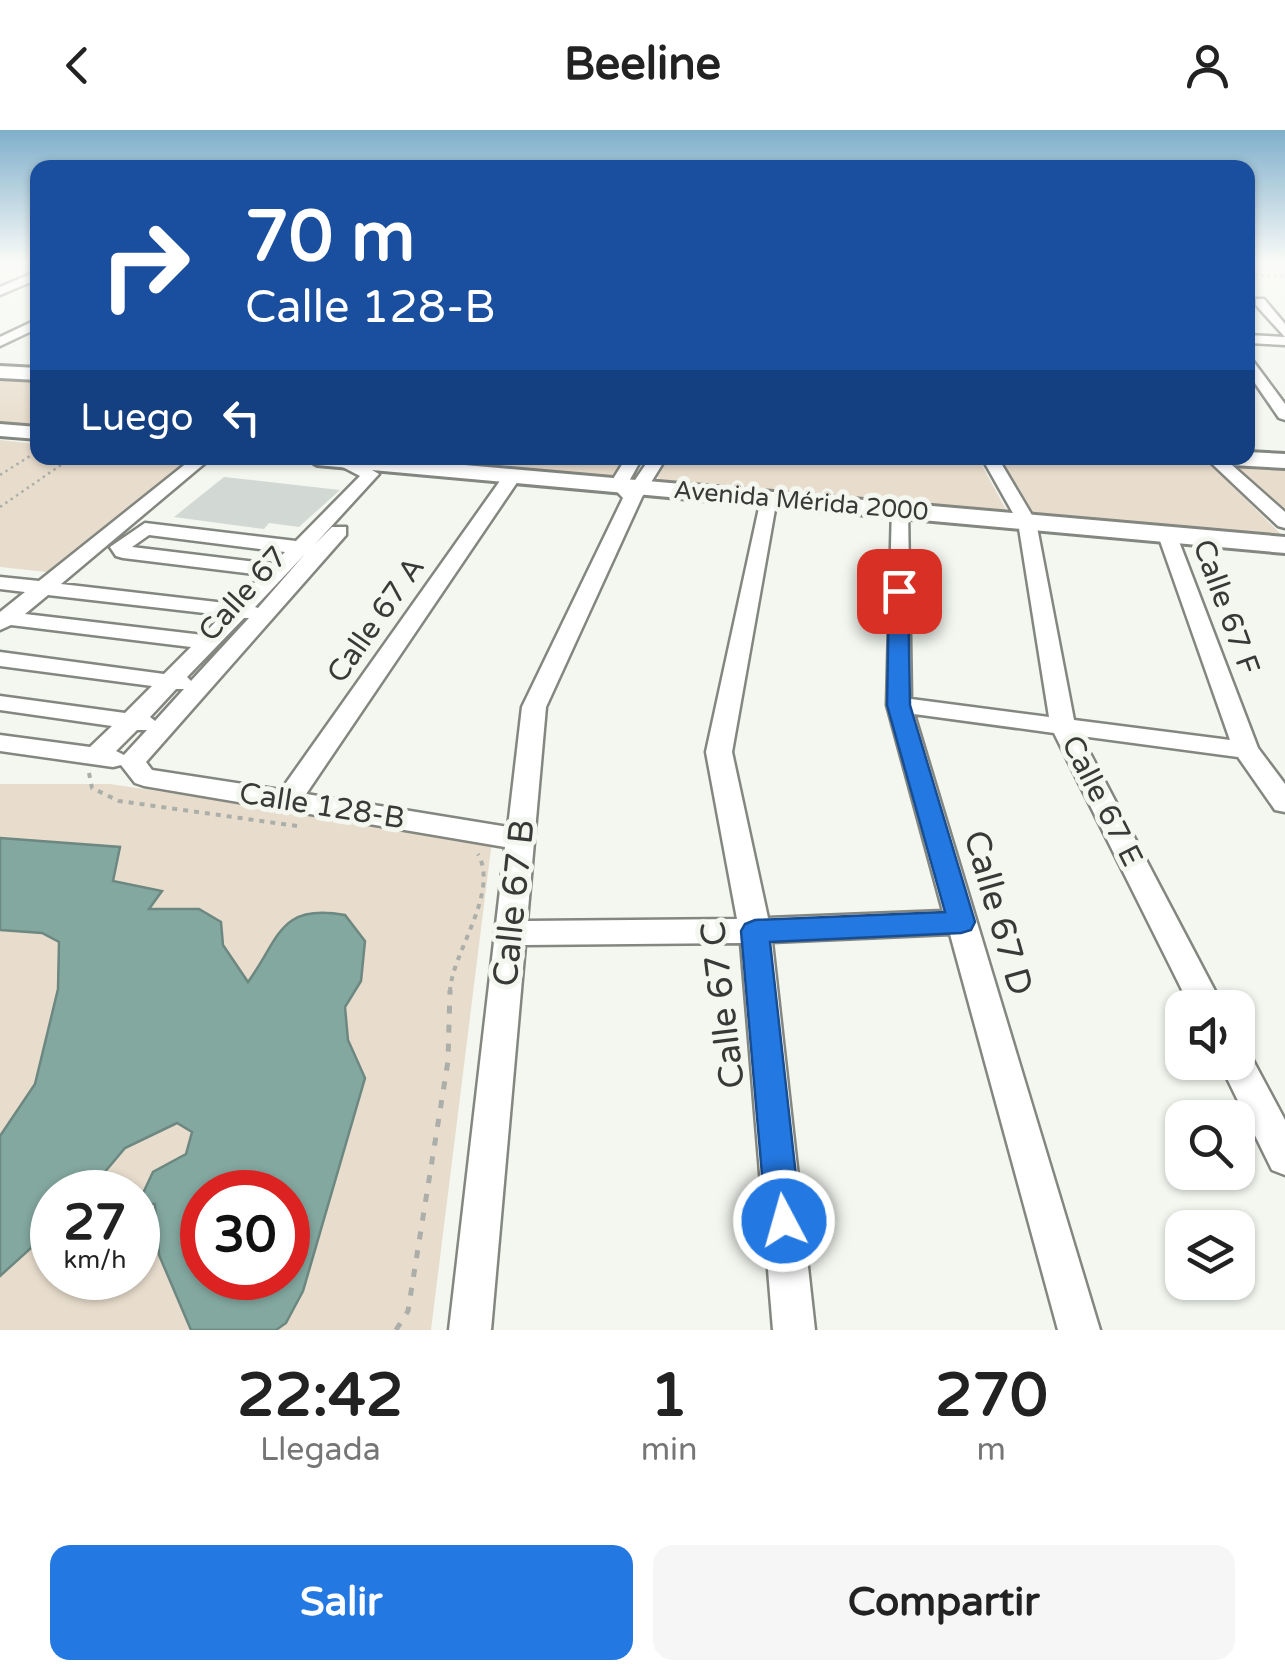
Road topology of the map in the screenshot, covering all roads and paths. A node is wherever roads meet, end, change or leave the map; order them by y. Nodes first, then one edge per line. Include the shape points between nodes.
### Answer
1 (30, 327) edge
2 (1255, 336) edge
3 (1285, 336) edge
4 (0, 342) edge
5 (0, 372) edge
6 (30, 374) edge
7 (1255, 374) edge
8 (1285, 415) edge
9 (0, 430) edge
10 (30, 432) edge
11 (30, 456) edge
12 (1255, 459) edge
13 (1285, 461) edge
14 (61, 465) edge
15 (194, 465) edge
16 (353, 465) edge
17 (398, 465) joint
18 (634, 465) edge
19 (652, 465) edge
20 (994, 465) edge
21 (1222, 465) edge
22 (0, 475) edge
23 (513, 475) junction
24 (632, 489) junction
25 (768, 498) junction
26 (0, 507) edge
27 (899, 510) junction
28 (1027, 522) junction
29 (1285, 522) edge
30 (1168, 534) junction
31 (1285, 545) edge
32 (311, 549) junction
33 (278, 571) junction
34 (0, 583) edge
35 (43, 588) junction
36 (239, 611) junction
37 (265, 614) junction
38 (4, 620) edge
39 (208, 642) junction
40 (0, 659) edge
41 (170, 682) junction
42 (201, 686) junction
43 (0, 703) edge
44 (898, 705) junction
45 (130, 721) junction
46 (165, 726) junction
47 (1063, 726) junction
48 (0, 743) edge
49 (1246, 750) junction
50 (96, 757) junction
51 (132, 762) junction
52 (288, 800) junction
53 (1285, 803) edge
54 (306, 826) dead end
55 (520, 838) junction
56 (467, 849) dead end
57 (961, 922) junction
58 (755, 931) junction
59 (511, 932) junction
60 (1199, 990) edge
61 (1245, 1080) edge
62 (1285, 1157) edge
63 (396, 1330) edge
64 (470, 1330) edge
65 (794, 1330) edge
66 (1080, 1330) edge

1 - 4 street
2 - 3 street
5 - 6 main road
7 - 8 street
9 - 10 main road
11 - 22 path
12 - 13 main road
14 - 26 path
15 - 35 street
16 - 32 street via 370,474
17 - 23 main road, Avenida Mérida 2000
17 - 32 street, Calle 67
18 - 24 street
19 - 24 street
20 - 28 street
21 - 29 street
23 - 24 main road, Avenida Mérida 2000
23 - 52 street, Calle 67 A
24 - 25 main road, Avenida Mérida 2000
24 - 55 street, Calle 67 B via 534,706
25 - 27 main road, Avenida Mérida 2000
25 - 58 street, Calle 67 C via 719,752
27 - 28 main road, Avenida Mérida 2000
27 - 44 street, Calle 67 D
28 - 30 main road, Avenida Mérida 2000
28 - 47 street, Calle 67 E
30 - 31 main road, Avenida Mérida 2000
30 - 49 street, Calle 67 F
32 - 33 street
32 - 33 street via 145,528 120,547
32 - 37 street, Calle 67
33 - 36 street
34 - 35 street
35 - 36 street
35 - 38 street
36 - 37 street
36 - 39 street
37 - 42 street, Calle 67
38 - 39 street
39 - 41 street
40 - 41 street
41 - 42 street
41 - 45 street
42 - 46 street, Calle 67
43 - 45 street
44 - 47 street
44 - 57 street, Calle 67 D
45 - 46 street
45 - 50 street
46 - 51 street, Calle 67
47 - 49 street
47 - 60 street, Calle 67 E
48 - 50 street, Calle 128-B
49 - 53 street, Calle 67 F
50 - 51 street, Calle 128-B
50 - 54 path via 89,780 106,797
51 - 52 street, Calle 128-B via 144,777
52 - 55 street, Calle 128-B
55 - 59 street, Calle 67 B
56 - 63 path via 481,855 481,884 474,924 450,984 445,1080 408,1310
57 - 58 street
57 - 66 street, Calle 67 D
58 - 59 street
58 - 65 street, Calle 67 C
59 - 64 street, Calle 67 B
61 - 62 street

